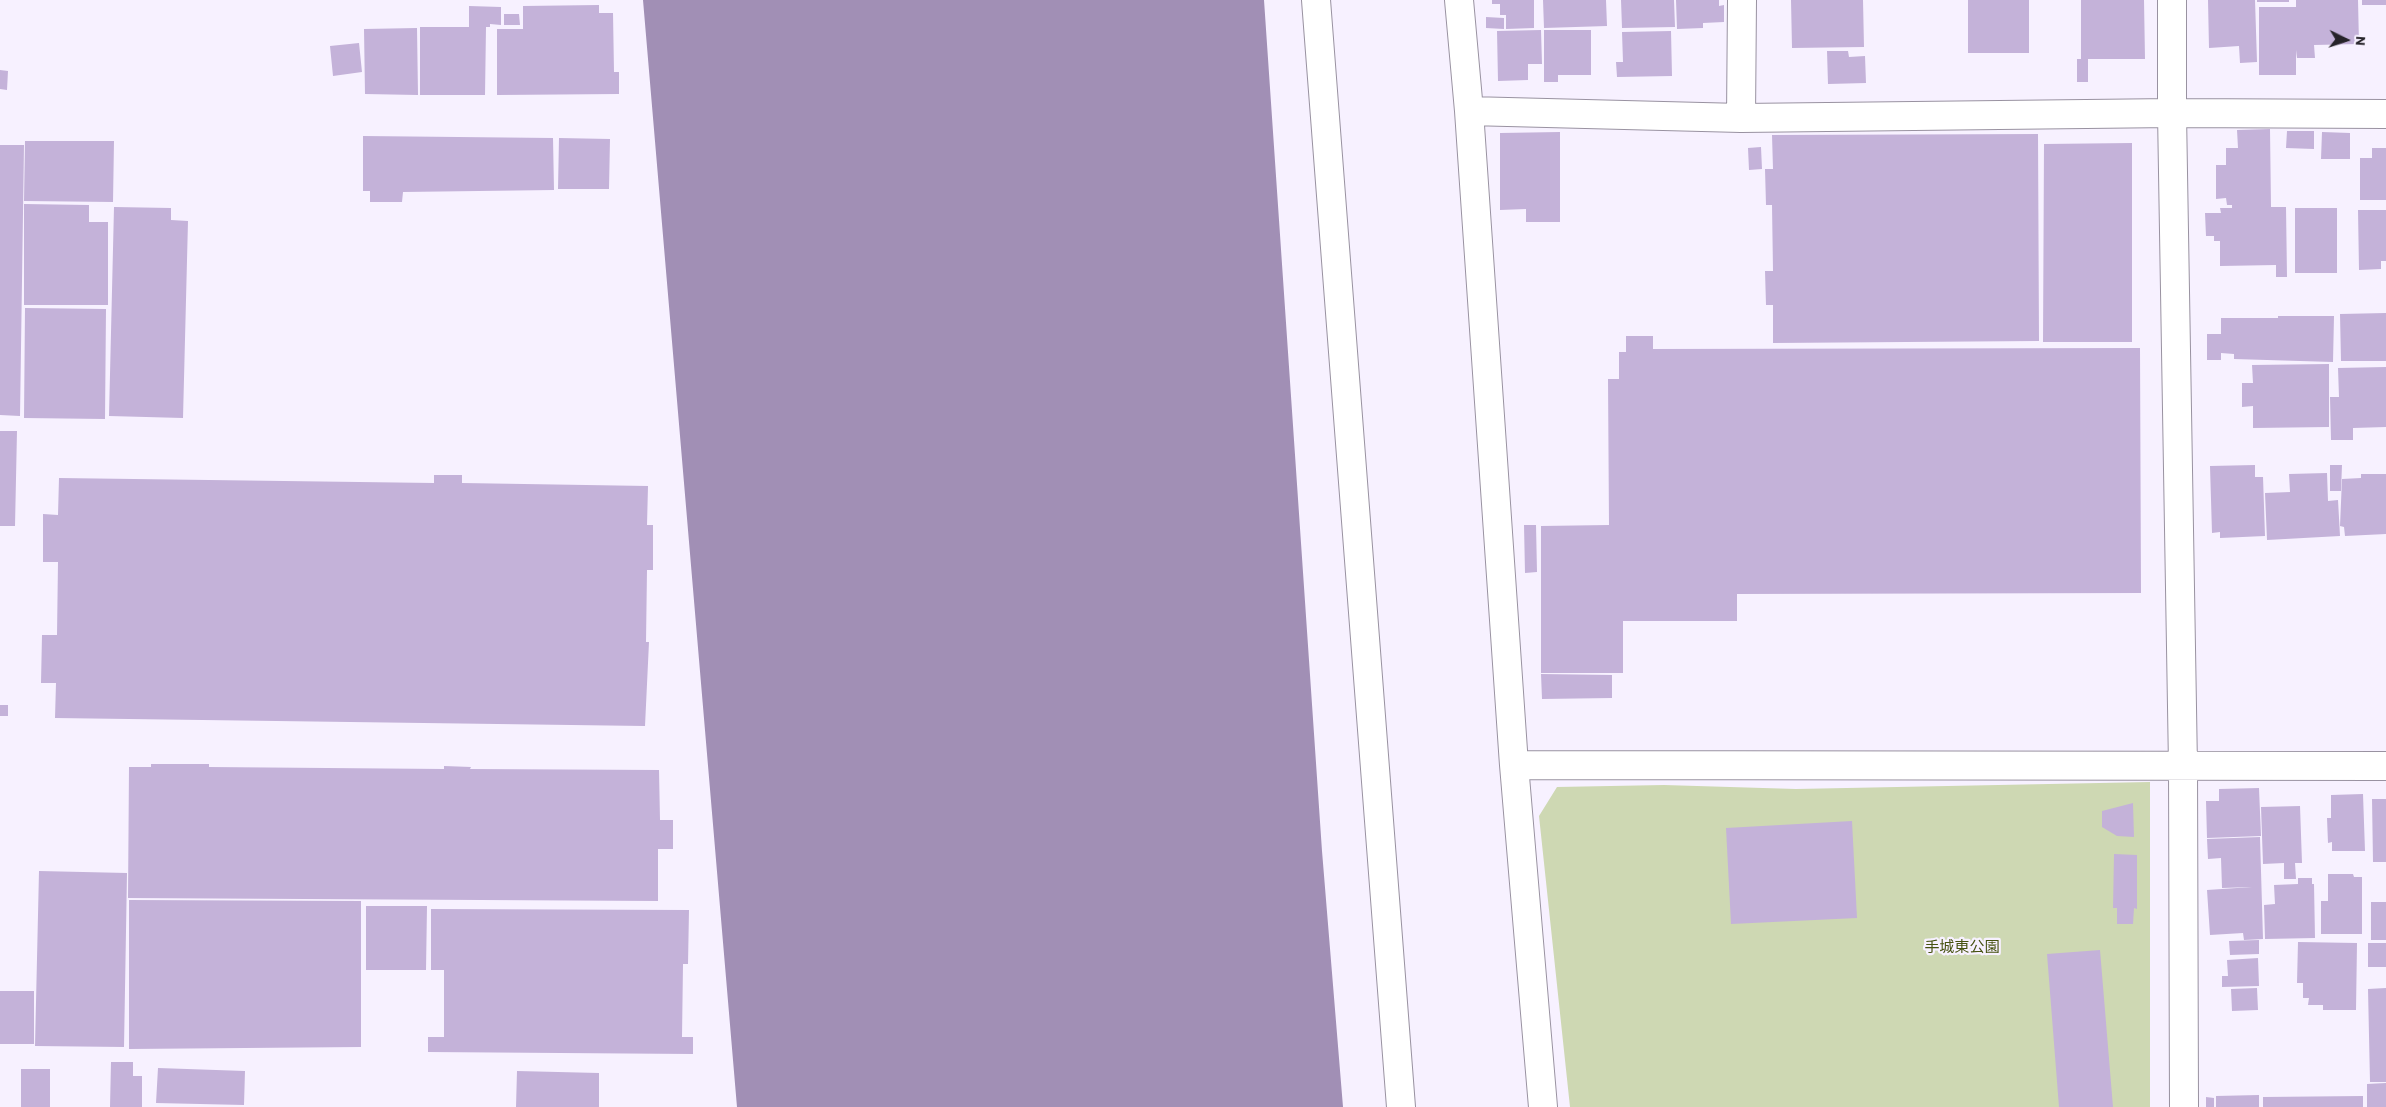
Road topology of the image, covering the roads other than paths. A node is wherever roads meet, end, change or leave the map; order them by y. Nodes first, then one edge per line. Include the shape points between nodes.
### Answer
1 (1316, 0) edge
2 (1459, 0) edge
3 (1742, 0) edge
4 (2172, 0) edge
5 (1469, 111) junction
6 (2172, 113) junction
7 (2386, 114) edge
8 (1741, 118) junction
9 (1514, 765) junction
10 (2183, 766) junction
11 (2386, 766) edge
12 (1401, 1107) edge
13 (1543, 1107) edge
14 (2184, 1107) edge

1 - 12 street
2 - 5 street
3 - 8 street
4 - 6 street
5 - 8 street
5 - 9 street
6 - 7 street
6 - 8 street
6 - 10 street
9 - 10 street
9 - 13 street
10 - 11 street
10 - 14 street

